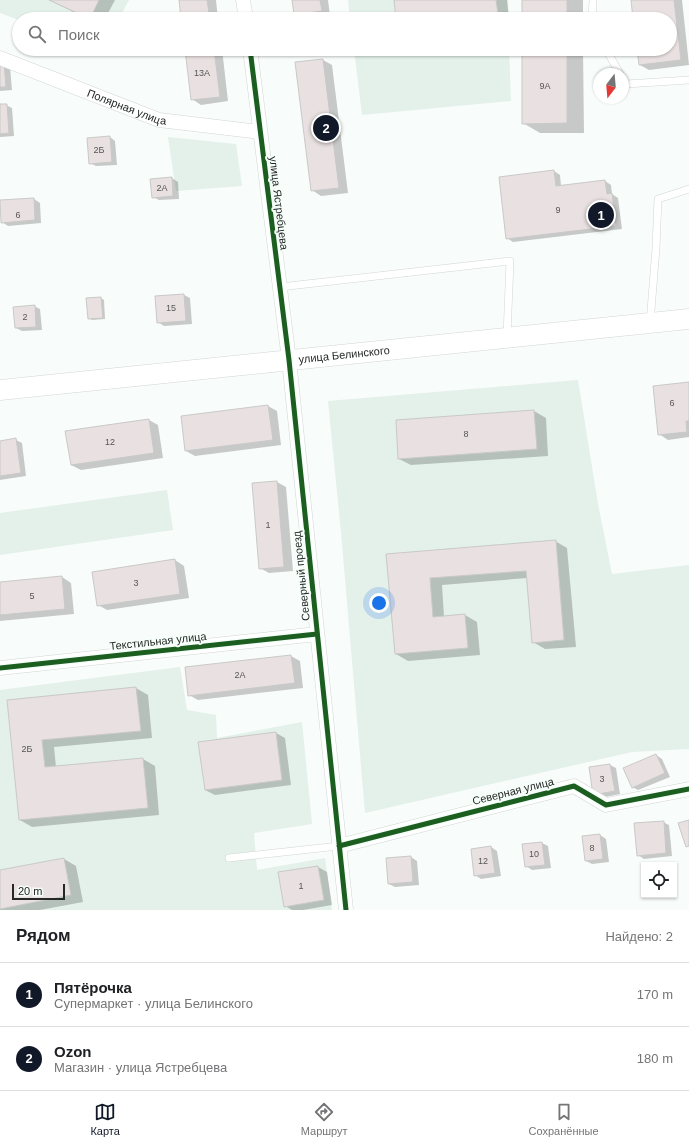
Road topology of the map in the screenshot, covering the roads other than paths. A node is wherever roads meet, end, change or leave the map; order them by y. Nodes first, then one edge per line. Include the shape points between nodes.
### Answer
1 (244, 0) edge
2 (592, 0) edge
3 (245, 12) edge
4 (592, 12) edge
5 (251, 56) edge
6 (610, 56) edge
7 (0, 58) edge
8 (617, 68) edge
9 (689, 80) edge
10 (629, 84) edge
11 (260, 132) junction
12 (689, 189) edge
13 (280, 287) junction
14 (689, 319) edge
15 (650, 323) junction
16 (507, 338) junction
17 (289, 360) junction
18 (0, 390) edge
19 (317, 634) junction
20 (0, 668) edge
21 (689, 789) edge
22 (339, 846) junction
23 (229, 858) dead end
24 (346, 910) edge

1 - 3 street
2 - 4 lane
5 - 11 street, улица Ястребцева
6 - 8 lane
7 - 11 street, Полярная улица via 159,120
9 - 10 lane
11 - 13 street, улица Ястребцева
12 - 15 lane via 658,199
13 - 16 lane via 510,261
13 - 17 street, улица Ястребцева
14 - 15 main road, улица Белинского
15 - 16 main road, улица Белинского
16 - 17 main road, улица Белинского
17 - 18 main road, улица Белинского
17 - 19 street, Северный проезд
19 - 20 street, Текстильная улица
19 - 22 street, Северный проезд
21 - 22 street, Северная улица via 606,805 574,786
22 - 23 lane
22 - 24 street, Северный проезд

